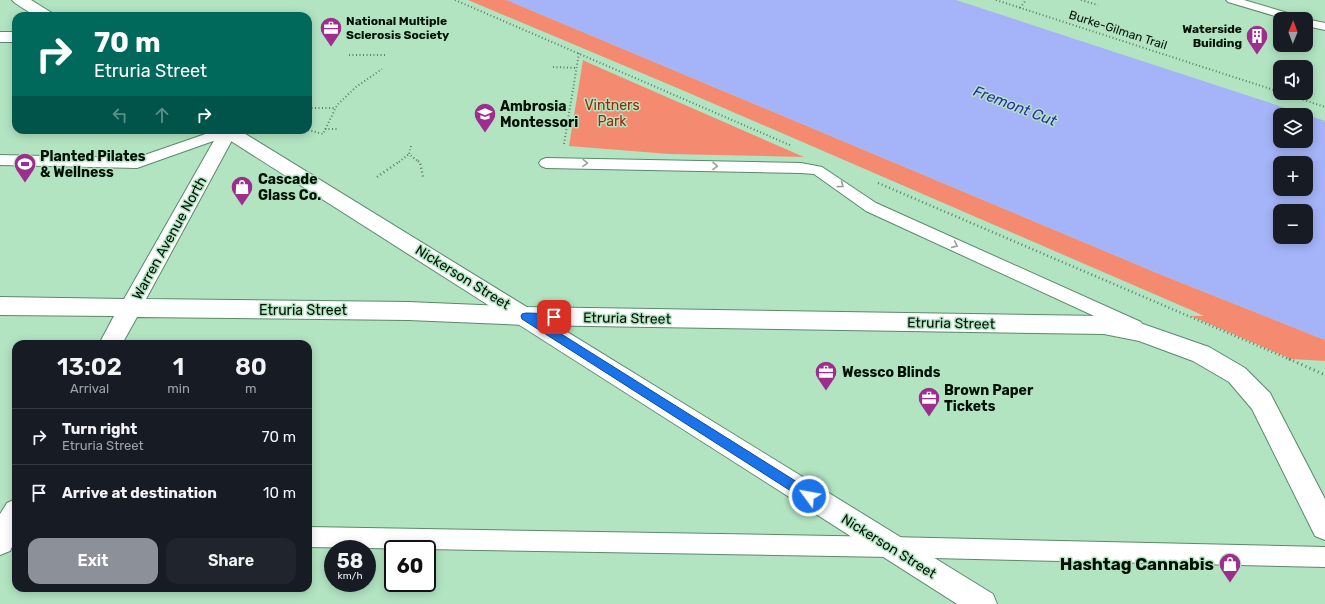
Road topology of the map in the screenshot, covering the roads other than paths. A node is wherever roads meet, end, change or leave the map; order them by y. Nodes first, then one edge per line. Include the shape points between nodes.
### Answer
1 (20, 0) edge
2 (1232, 0) edge
3 (40, 12) edge
4 (1273, 12) edge
5 (1313, 24) edge
6 (1325, 27) edge
7 (0, 37) edge
8 (12, 37) edge
9 (216, 134) edge
10 (225, 134) edge
11 (233, 134) edge
12 (0, 160) edge
13 (546, 163) dead end
14 (0, 306) edge
15 (130, 309) junction
16 (526, 316) junction
17 (112, 340) edge
18 (1166, 342) junction
19 (1325, 527) edge
20 (312, 537) edge
21 (890, 547) junction
22 (1325, 557) edge
23 (983, 604) edge

1 - 3 street
2 - 4 lane
5 - 6 lane
7 - 8 street
9 - 12 lane via 137,163
10 - 15 street, Warren Avenue North
11 - 16 street, Nickerson Street
13 -> 18 lane via 817,170 871,207
14 - 15 street, Etruria Street
15 - 16 street, Etruria Street via 408,311
15 - 17 street, Warren Avenue North
16 - 18 street, Etruria Street via 1104,325 1140,332
16 - 21 street, Nickerson Street
18 - 19 street, Etruria Street via 1201,354 1237,375 1261,401
20 - 21 lane
21 - 22 lane
21 - 23 street, Nickerson Street

